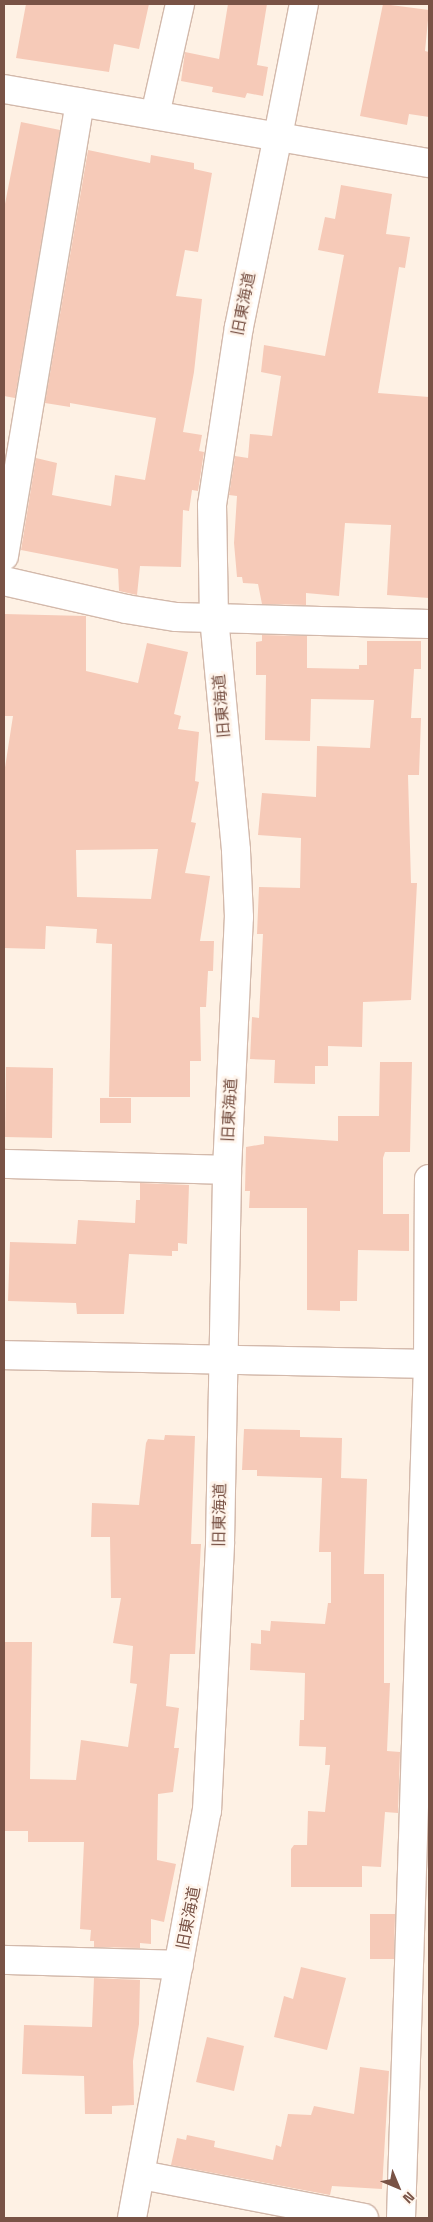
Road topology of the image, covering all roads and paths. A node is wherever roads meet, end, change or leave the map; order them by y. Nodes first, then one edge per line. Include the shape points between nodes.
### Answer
1 (180, 4) edge
2 (304, 4) edge
3 (4, 89) edge
4 (80, 102) junction
5 (155, 115) junction
6 (278, 136) junction
7 (429, 163) edge
8 (4, 556) edge
9 (4, 581) edge
10 (214, 619) junction
11 (429, 624) edge
12 (4, 1164) edge
13 (227, 1170) junction
14 (429, 1179) edge
15 (4, 1355) edge
16 (223, 1358) junction
17 (428, 1364) edge
18 (4, 1960) edge
19 (179, 1965) junction
20 (141, 2175) junction
21 (132, 2218) edge
22 (364, 2218) edge
23 (401, 2218) edge

1 - 5 street
2 - 6 street, 旧東海道
3 - 4 street
4 - 5 street
4 - 8 street
5 - 6 street
6 - 7 street
6 - 10 street, 旧東海道 via 238,327 212,504
9 - 10 street via 126,609
10 - 11 street
10 - 13 street, 旧東海道 via 236,850 239,917
12 - 13 street
13 - 16 street, 旧東海道
14 - 17 street
15 - 16 street
16 - 17 street
16 - 19 street, 旧東海道 via 220,1542 207,1811
17 - 23 street
18 - 19 street
19 - 20 street, 旧東海道
20 - 21 street, 旧東海道
20 - 22 street

